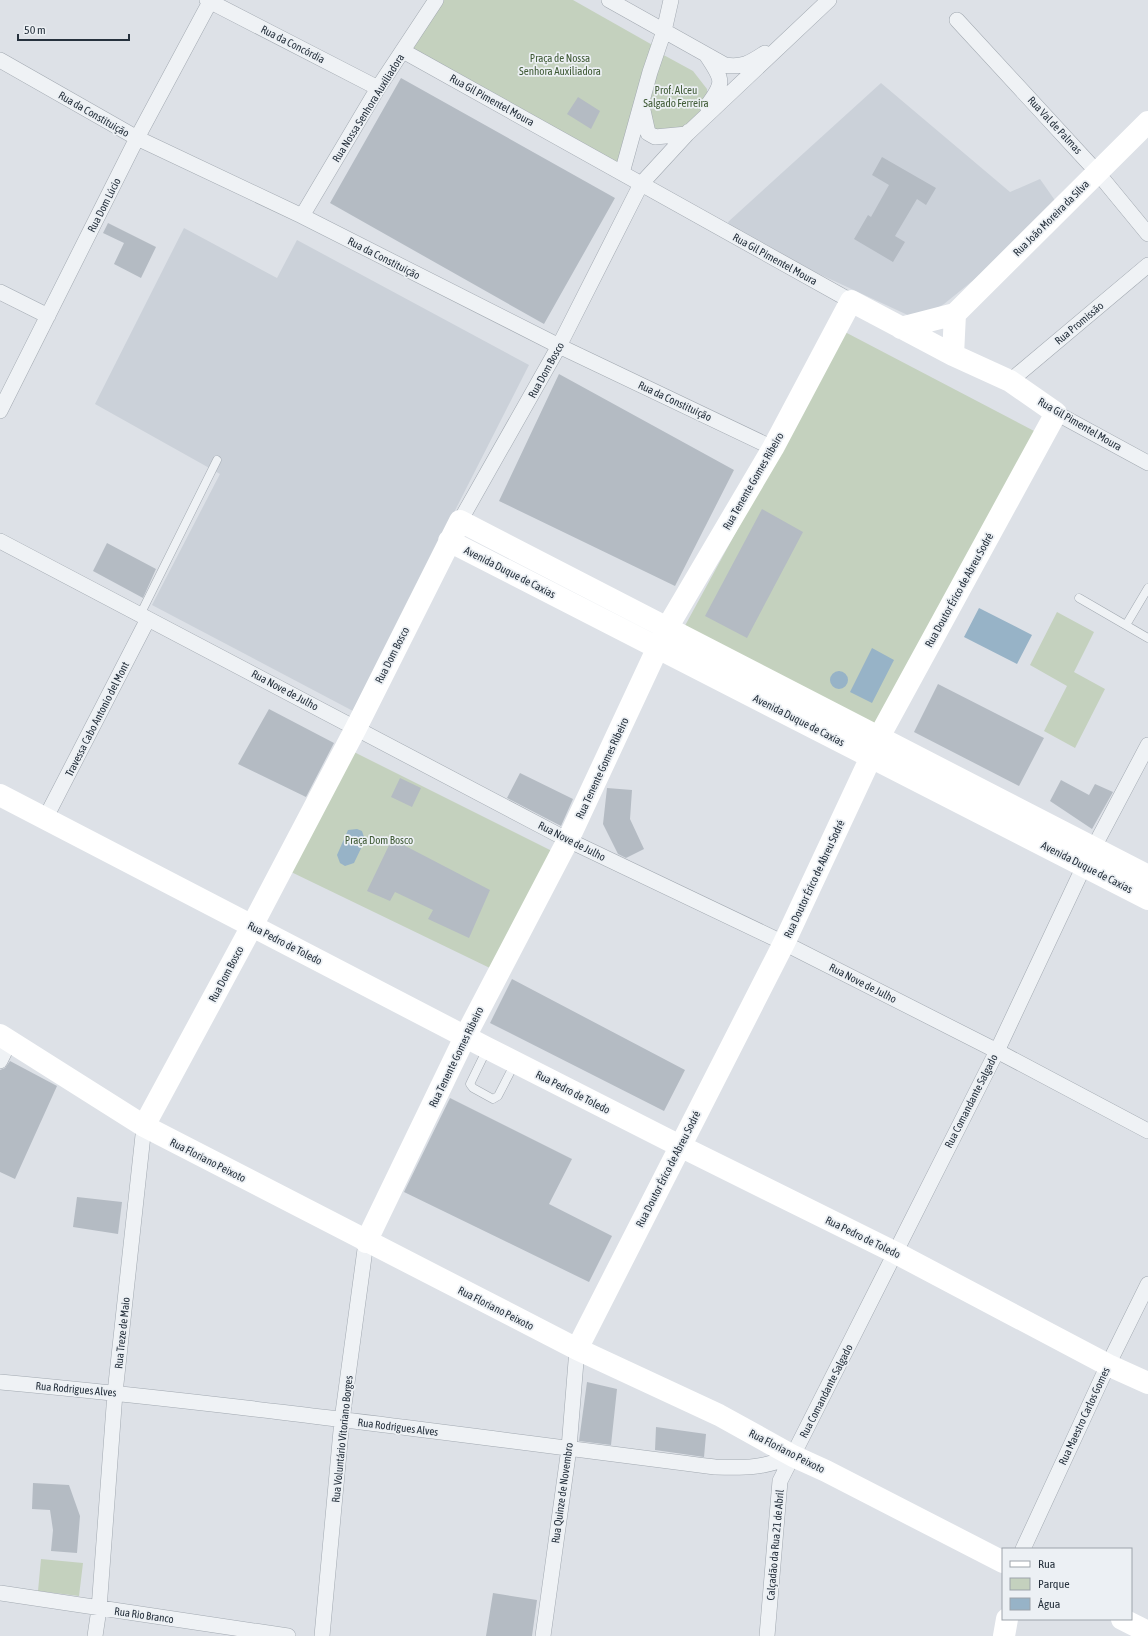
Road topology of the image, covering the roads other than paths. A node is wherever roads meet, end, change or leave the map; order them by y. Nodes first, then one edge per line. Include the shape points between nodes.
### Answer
1 (436, 0) edge
2 (609, 0) edge
3 (672, 0) edge
4 (829, 0) edge
5 (210, 1) edge
6 (957, 20) dead end
7 (664, 31) junction
8 (789, 40) junction
9 (403, 51) junction
10 (704, 52) junction
11 (0, 60) edge
12 (378, 88) junction
13 (641, 103) junction
14 (1148, 122) edge
15 (687, 134) junction
16 (137, 138) junction
17 (1098, 172) junction
18 (622, 173) junction
19 (641, 184) junction
20 (302, 216) junction
21 (1148, 234) edge
22 (1148, 265) edge
23 (0, 292) edge
24 (851, 301) junction
25 (955, 314) junction
26 (48, 316) junction
27 (901, 328) junction
28 (560, 346) junction
29 (953, 355) junction
30 (1010, 381) junction
31 (0, 411) edge
32 (1056, 412) junction
33 (773, 448) junction
34 (217, 460) dead end
35 (1148, 463) edge
36 (460, 521) junction
37 (0, 541) edge
38 (449, 541) junction
39 (1148, 588) edge
40 (1079, 598) dead end
41 (144, 617) junction
42 (1126, 625) junction
43 (667, 628) junction
44 (1148, 638) edge
45 (658, 648) junction
46 (356, 728) junction
47 (879, 737) junction
48 (1148, 745) edge
49 (871, 757) junction
50 (0, 796) edge
51 (45, 819) junction
52 (568, 840) junction
53 (1088, 857) junction
54 (1148, 876) edge
55 (1148, 898) edge
56 (252, 926) junction
57 (784, 943) junction
58 (465, 1036) junction
59 (5, 1038) edge
60 (487, 1048) junction
61 (997, 1051) junction
62 (0, 1061) edge
63 (516, 1062) junction
64 (144, 1126) junction
65 (1148, 1131) edge
66 (680, 1146) junction
67 (366, 1242) junction
68 (896, 1253) junction
69 (1148, 1284) edge
70 (577, 1349) junction
71 (1108, 1365) junction
72 (0, 1382) edge
73 (1148, 1383) edge
74 (115, 1393) junction
75 (342, 1420) junction
76 (568, 1448) junction
77 (793, 1456) junction
78 (1023, 1548) edge
79 (1002, 1561) edge
80 (0, 1594) edge
81 (99, 1609) junction
82 (1007, 1620) edge
83 (1124, 1620) edge
84 (1148, 1632) edge
85 (95, 1636) edge
86 (288, 1636) edge
87 (322, 1636) edge
88 (543, 1636) edge
89 (767, 1636) edge
90 (1004, 1636) edge

1 - 9 street, Rua Nossa Senhora Auxiliadora
2 - 7 street
3 - 7 street
4 - 8 street
5 - 12 street, Rua da Concórdia
5 - 16 street, Rua Dom Lúcio
6 - 17 street, Rua Val de Palmas
7 - 10 street
7 - 13 street
8 - 10 street via 737,67 725,65
8 - 15 street
9 - 12 street, Rua Nossa Senhora Auxiliadora
9 - 18 street, Rua Gil Pimentel Moura
10 - 15 street via 719,75 720,84
11 - 16 street, Rua da Constituição
12 - 20 street, Rua Nossa Senhora Auxiliadora
13 - 15 street via 648,133 655,137
13 - 18 street
14 - 17 main road, Rua João Moreira da Silva
15 - 19 street, Rua Dom Bosco
16 - 20 street, Rua da Constituição
16 - 26 street, Rua Dom Lúcio
17 - 21 street, Rua Val de Palmas
17 - 25 main road, Rua João Moreira da Silva
18 - 19 street, Rua Gil Pimentel Moura
19 - 24 street, Rua Gil Pimentel Moura
19 - 28 street, Rua Dom Bosco
20 - 28 street, Rua da Constituição
22 - 30 street, Rua Promissão
23 - 26 street
24 - 27 main road, Rua Gil Pimentel Moura
24 - 33 main road, Rua Tenente Gomes Ribeiro
25 - 27 main road
25 - 29 main road
26 - 31 street, Rua Dom Lúcio
27 - 29 main road, Rua Gil Pimentel Moura
28 - 33 street, Rua da Constituição
28 - 36 street, Rua Dom Bosco
29 - 30 main road, Rua Gil Pimentel Moura
30 - 32 main road, Rua Gil Pimentel Moura
32 - 35 street, Rua Gil Pimentel Moura
32 - 47 main road, Rua Doutor Érico de Abreu Sodré
33 - 43 main road, Rua Tenente Gomes Ribeiro
34 - 41 lane
36 - 38 main road, Rua Dom Bosco
36 - 43 main road, Avenida Duque de Caxias
37 - 41 street, Rua Nove de Julho
38 - 45 main road, Avenida Duque de Caxias
38 - 46 main road, Rua Dom Bosco
39 - 42 lane
40 - 42 lane
41 - 46 street, Rua Nove de Julho
41 - 51 street, Travessa Cabo Antonio del Mont
42 - 44 lane
43 - 45 main road, Rua Tenente Gomes Ribeiro
43 - 47 main road, Avenida Duque de Caxias
45 - 49 main road, Avenida Duque de Caxias
45 - 52 main road, Rua Tenente Gomes Ribeiro
46 - 52 street, Rua Nove de Julho
46 - 56 main road, Rua Dom Bosco
47 - 49 main road, Rua Doutor Érico de Abreu Sodré
47 - 53 main road, Avenida Duque de Caxias
48 - 53 street, Rua Comandante Salgado
49 - 53 main road, Avenida Duque de Caxias
49 - 57 main road, Rua Doutor Érico de Abreu Sodré
50 - 51 main road, Rua Pedro de Toledo
51 - 56 main road, Rua Pedro de Toledo
52 - 57 street, Rua Nove de Julho
52 - 58 main road, Rua Tenente Gomes Ribeiro
53 - 54 main road, Avenida Duque de Caxias
53 - 55 main road, Avenida Duque de Caxias
53 - 61 street, Rua Comandante Salgado
56 - 58 main road, Rua Pedro de Toledo
56 - 64 main road, Rua Dom Bosco
57 - 61 street, Rua Nove de Julho
57 - 66 main road, Rua Doutor Érico de Abreu Sodré
58 - 60 main road, Rua Pedro de Toledo
58 - 67 main road, Rua Tenente Gomes Ribeiro
59 - 62 street
59 - 64 main road, Rua Floriano Peixoto
60 - 63 main road, Rua Pedro de Toledo
60 - 63 lane via 470,1084 493,1099 498,1096
61 - 65 street, Rua Nove de Julho
61 - 68 street, Rua Comandante Salgado
63 - 66 main road, Rua Pedro de Toledo
64 - 67 main road, Rua Floriano Peixoto
64 - 74 street, Rua Treze de Maio
66 - 68 main road, Rua Pedro de Toledo
66 - 70 main road, Rua Doutor Érico de Abreu Sodré
67 - 70 main road, Rua Floriano Peixoto
67 - 75 street, Rua Voluntário Vitoriano Borges
68 - 71 main road, Rua Pedro de Toledo
68 - 77 street, Rua Comandante Salgado
69 - 71 street, Rua Maestro Carlos Gomes
70 - 76 street, Rua Quinze de Novembro
70 - 77 main road, Rua Floriano Peixoto via 719,1415
71 - 73 main road, Rua Pedro de Toledo
71 - 78 street, Rua Maestro Carlos Gomes
72 - 74 street, Rua Rodrigues Alves
74 - 75 street, Rua Rodrigues Alves
74 - 81 street, Rua Treze de Maio
75 - 76 street, Rua Rodrigues Alves
75 - 87 street, Rua Voluntário Vitoriano Borges
76 - 77 street, Rua Rodrigues Alves via 715,1467 751,1468 773,1464
76 - 88 street, Rua Quinze de Novembro
77 - 79 main road, Rua Floriano Peixoto
77 - 89 street, Calçadão da Rua 21 de Abril via 780,1482
80 - 81 street, Rua Rio Branco
81 - 85 street, Rua Treze de Maio
81 - 86 street, Rua Rio Branco
82 - 90 main road
83 - 84 main road

